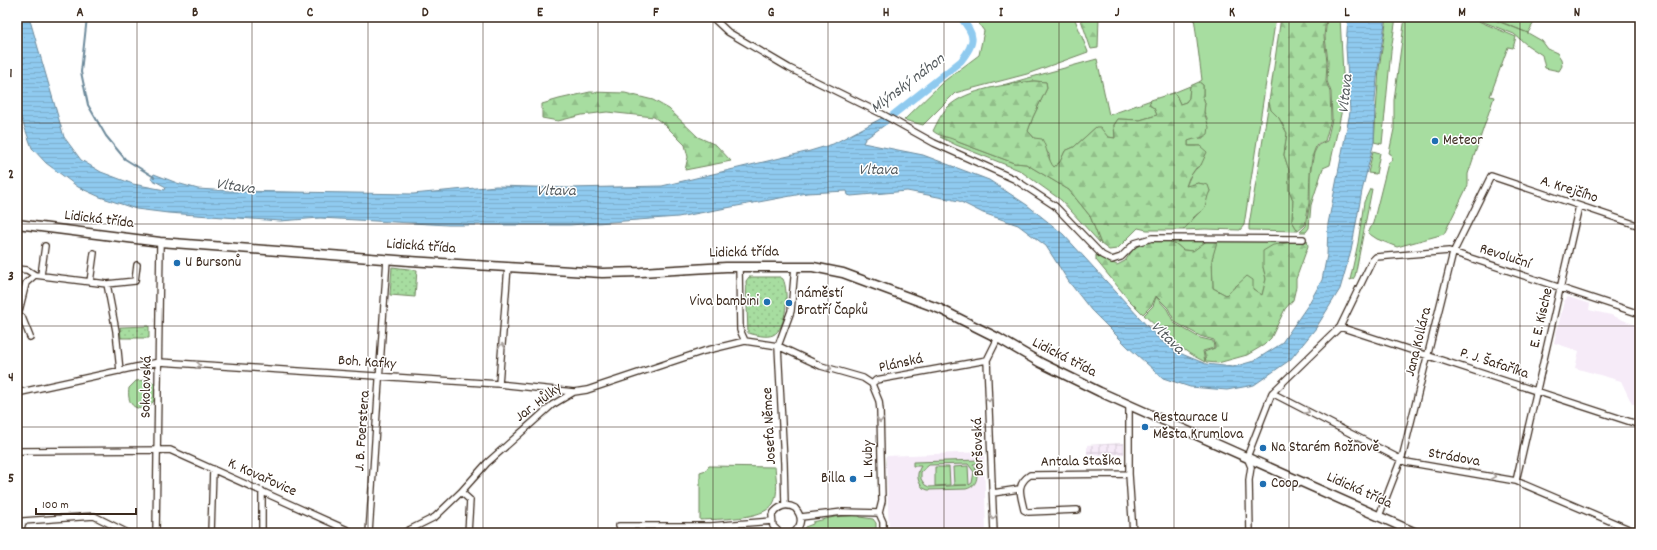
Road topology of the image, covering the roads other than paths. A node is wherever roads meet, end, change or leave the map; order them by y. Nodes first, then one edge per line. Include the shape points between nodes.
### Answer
1 (712, 17) edge
2 (1491, 176) joint
3 (1579, 206) junction
4 (17, 224) edge
5 (1640, 226) edge
6 (1303, 239) dead end
7 (160, 242) junction
8 (45, 246) dead end
9 (94, 253) dead end
10 (1453, 253) junction
11 (387, 259) junction
12 (137, 265) dead end
13 (508, 266) junction
14 (739, 267) junction
15 (795, 267) junction
16 (17, 269) edge
17 (38, 275) junction
18 (90, 282) junction
19 (107, 284) junction
20 (1561, 288) junction
21 (1640, 314) edge
22 (18, 315) edge
23 (1340, 328) junction
24 (30, 338) dead end
25 (998, 338) junction
26 (745, 341) junction
27 (778, 346) junction
28 (1428, 356) junction
29 (987, 360) junction
30 (159, 362) junction
31 (120, 370) junction
32 (379, 376) junction
33 (498, 384) junction
34 (872, 384) junction
35 (1537, 391) junction
36 (574, 392) junction
37 (17, 393) edge
38 (1272, 393) junction
39 (1129, 405) junction
40 (1640, 425) edge
41 (158, 450) junction
42 (17, 451) edge
43 (1247, 457) junction
44 (1401, 460) junction
45 (213, 469) junction
46 (1129, 474) junction
47 (1516, 481) junction
48 (1019, 489) junction
49 (262, 491) junction
50 (462, 492) junction
51 (993, 493) junction
52 (785, 505) junction
53 (1077, 510) dead end
54 (879, 513) junction
55 (1379, 516) junction
56 (801, 518) junction
57 (772, 521) junction
58 (619, 526) dead end
59 (642, 526) junction
60 (711, 526) junction
61 (21, 529) dead end
62 (1398, 529) edge
63 (128, 533) edge
64 (156, 533) edge
65 (211, 533) edge
66 (262, 533) edge
67 (354, 533) edge
68 (369, 533) edge
69 (403, 533) edge
70 (468, 533) edge
71 (641, 533) edge
72 (711, 533) edge
73 (780, 533) edge
74 (793, 533) edge
75 (883, 533) edge
76 (994, 533) edge
77 (1133, 533) edge
78 (1250, 533) edge
79 (1416, 533) edge
80 (1638, 533) edge

1 - 6 street via 728,32 789,68 934,143 1014,179 1056,206 1102,255 1112,260 1121,257 1135,243 1152,238
2 - 3 street, A. Krejčího
2 - 10 street, Jana Kollára
3 - 5 street, A. Krejčího
3 - 20 street, E. E. Kische
4 - 7 street, Lidická třída
7 - 11 street, Lidická třída
7 - 30 street, Sokolovská
8 - 17 street
9 - 18 street
10 - 20 street, Revoluční
10 - 23 street, Revoluční via 1450,251 1376,257
10 - 28 street, Jana Kollára
11 - 13 street, Lidická třída
11 - 32 street, J. B. Foerstera
12 - 19 street via 135,282
13 - 14 street, Lidická třída via 613,273
33 -> 13 street
14 - 15 street, Lidická třída
14 - 26 street via 740,330
15 - 25 street, Lidická třída via 825,269 853,276 940,309
15 - 27 street via 791,310
16 - 17 street
17 - 18 street
17 - 22 street via 26,283
18 - 19 street
19 - 31 street via 116,330
20 - 21 street, Revoluční
20 - 35 street, E. E. Kische
22 - 24 street via 22,317
23 - 28 street, P. J. Šafaříka
23 - 38 street
25 - 29 street
25 - 39 street, Lidická třída via 1041,363
26 - 27 street, Plánská
26 - 36 street, Jar. Hůlky via 704,351 587,390
27 -> 34 street, Plánská via 821,366 863,378
27 - 52 street, Josefa Němce
28 - 35 street, P. J. Šafaříka
28 - 44 street, Jana Kollára
29 - 34 street, Plánská via 876,380
29 -> 51 street, Boršovská
30 - 31 street, Boh. Kafky
30 -> 32 street, Boh. Kafky
30 - 41 street, Sokolovská
31 - 37 street, Boh. Kafky
32 - 33 street, Boh. Kafky
32 - 68 street, J. B. Foerstera
33 - 36 street, Boh. Kafky
34 -> 54 street, L. Kuby via 878,396 880,410 882,501
35 - 40 street, P. J. Šafaříka
35 - 47 street, E. E. Kische
36 - 50 street, Jar. Hůlky via 552,405 511,441 487,463
38 - 43 street
38 -> 44 street, Strádova
39 - 43 street, Lidická třída
39 - 46 street, Antala Staška
41 - 42 street, K. Kovařovice
41 - 45 street, K. Kovařovice via 170,450
41 - 64 street, Sokolovská
43 - 55 street, Lidická třída
43 - 78 street via 1251,467
44 -> 47 street, Strádova
44 - 55 street, Jana Kollára
45 - 49 street, K. Kovařovice
45 - 65 street
46 - 48 street, Antala Staška via 1030,475 1023,480
46 - 77 street, Antala Staška
47 - 80 street, Strádova
48 - 51 street
48 - 53 street via 1024,510 1028,512
49 - 66 street
49 - 67 street, K. Kovařovice
50 - 69 street, Jar. Hůlky via 435,517
50 - 70 street via 470,500
51 -> 76 street, Boršovská
52 - 56 street via 795,508
52 - 57 street via 775,510
54 - 56 street via 842,512
54 - 75 street, L. Kuby via 883,522
55 - 62 street, Lidická třída
56 - 74 street via 801,524
57 - 60 street
57 - 73 street
58 - 59 street
59 - 60 street
59 - 71 street
60 - 72 street
61 - 63 street via 23,521 94,516
62 - 79 street, Lidická třída

